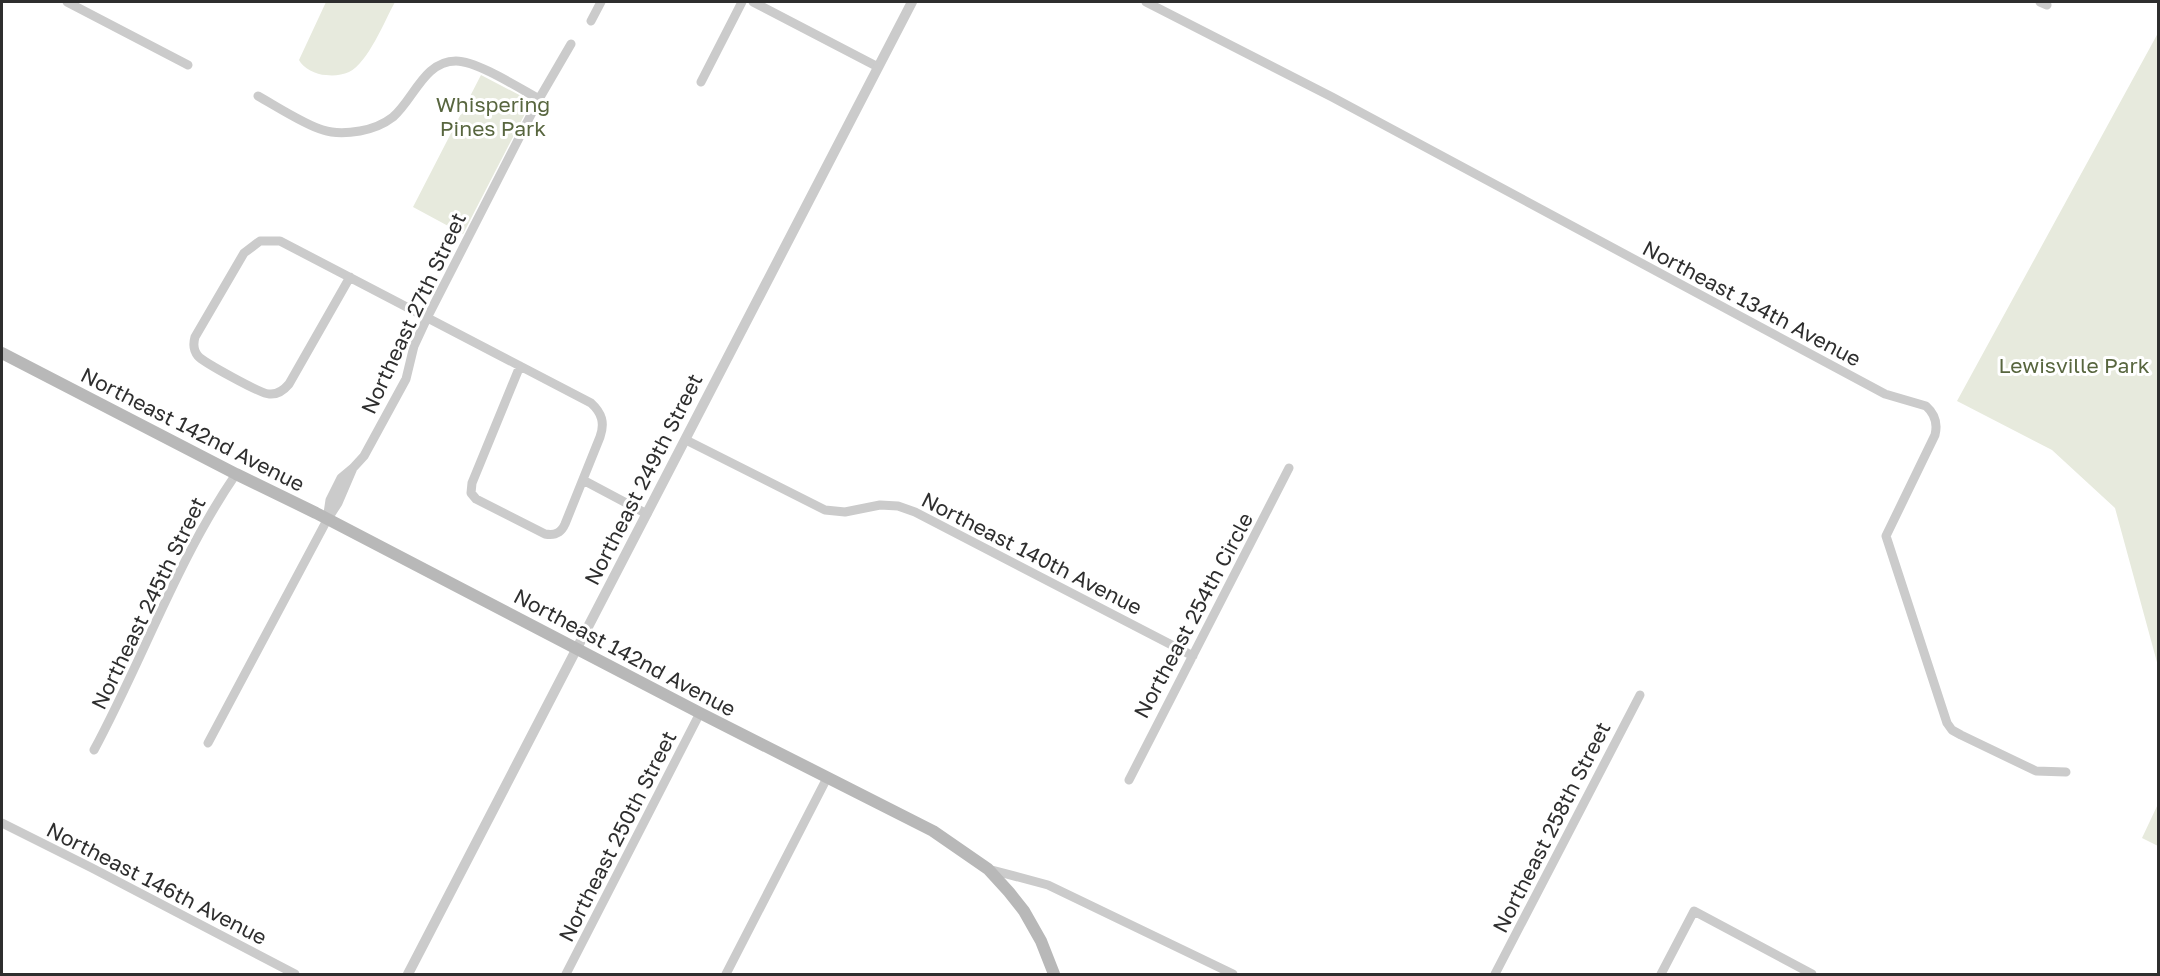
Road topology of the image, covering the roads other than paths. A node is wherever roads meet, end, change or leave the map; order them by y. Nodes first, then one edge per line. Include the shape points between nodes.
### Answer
1 (67, 2) edge
2 (601, 2) edge
3 (742, 2) edge
4 (753, 2) edge
5 (912, 2) edge
6 (1146, 2) edge
7 (591, 21) dead end
8 (570, 44) dead end
9 (188, 65) dead end
10 (878, 67) junction
11 (701, 82) dead end
12 (258, 96) dead end
13 (539, 99) junction
14 (350, 277) junction
15 (427, 318) junction
16 (2, 353) edge
17 (520, 366) junction
18 (686, 440) junction
19 (1289, 468) dead end
20 (236, 474) junction
21 (583, 480) junction
22 (647, 514) junction
23 (327, 520) junction
24 (577, 648) junction
25 (1193, 656) junction
26 (1640, 696) dead end
27 (700, 713) junction
28 (208, 743) dead end
29 (94, 750) dead end
30 (2066, 772) dead end
31 (827, 778) junction
32 (1129, 780) dead end
33 (2, 823) edge
34 (988, 869) junction
35 (295, 975) edge
36 (408, 975) edge
37 (566, 975) edge
38 (726, 975) edge
39 (1054, 975) edge
40 (1233, 975) edge
41 (1495, 975) edge
42 (1661, 975) edge
43 (1812, 975) edge

1 - 9 street
2 - 7 street
3 - 11 street
4 - 10 street
5 - 10 street, Northeast 249th Street
6 - 30 street, Northeast 134th Avenue via 1332,97 1885,394 1926,406 1936,422 1935,435 1886,536 1947,723 1960,735 2036,771
8 - 13 street, Northeast 27th Street
10 - 18 street, Northeast 249th Street
12 - 13 street via 323,130 347,134 371,129 392,117 431,69 454,60 478,67
13 - 15 street, Northeast 27th Street
14 - 14 street via 290,384 274,394 262,393 202,360 194,350 195,337 244,253 260,241 280,240
14 - 15 street
15 - 17 street
15 - 23 street, Northeast 27th Street via 414,346 406,379
16 - 20 main road, Northeast 142nd Avenue
17 - 21 street via 591,403 601,415 603,430
17 - 21 street via 471,493 545,534 555,534 565,524
18 - 22 street, Northeast 249th Street
18 - 25 street, Northeast 140th Avenue via 825,510 845,512 880,505 915,512
19 - 25 street, Northeast 254th Circle
20 - 23 main road, Northeast 142nd Avenue
20 - 29 street, Northeast 245th Street via 179,572
21 - 22 street
22 - 24 street, Northeast 249th Street
23 - 24 main road, Northeast 142nd Avenue
23 - 28 street, Northeast 27th Street
24 - 27 main road, Northeast 142nd Avenue
24 - 36 street, Northeast 249th Street
25 - 32 street, Northeast 254th Circle
26 - 41 street, Northeast 258th Street
27 - 31 main road, Northeast 142nd Avenue
27 - 37 street, Northeast 250th Street
31 - 34 main road, Northeast 142nd Avenue via 933,831
31 - 38 street
33 - 35 street, Northeast 146th Avenue
34 - 39 main road via 1024,911
34 - 40 street, Northeast 142nd Avenue via 1048,885
42 - 43 street via 1694,911

